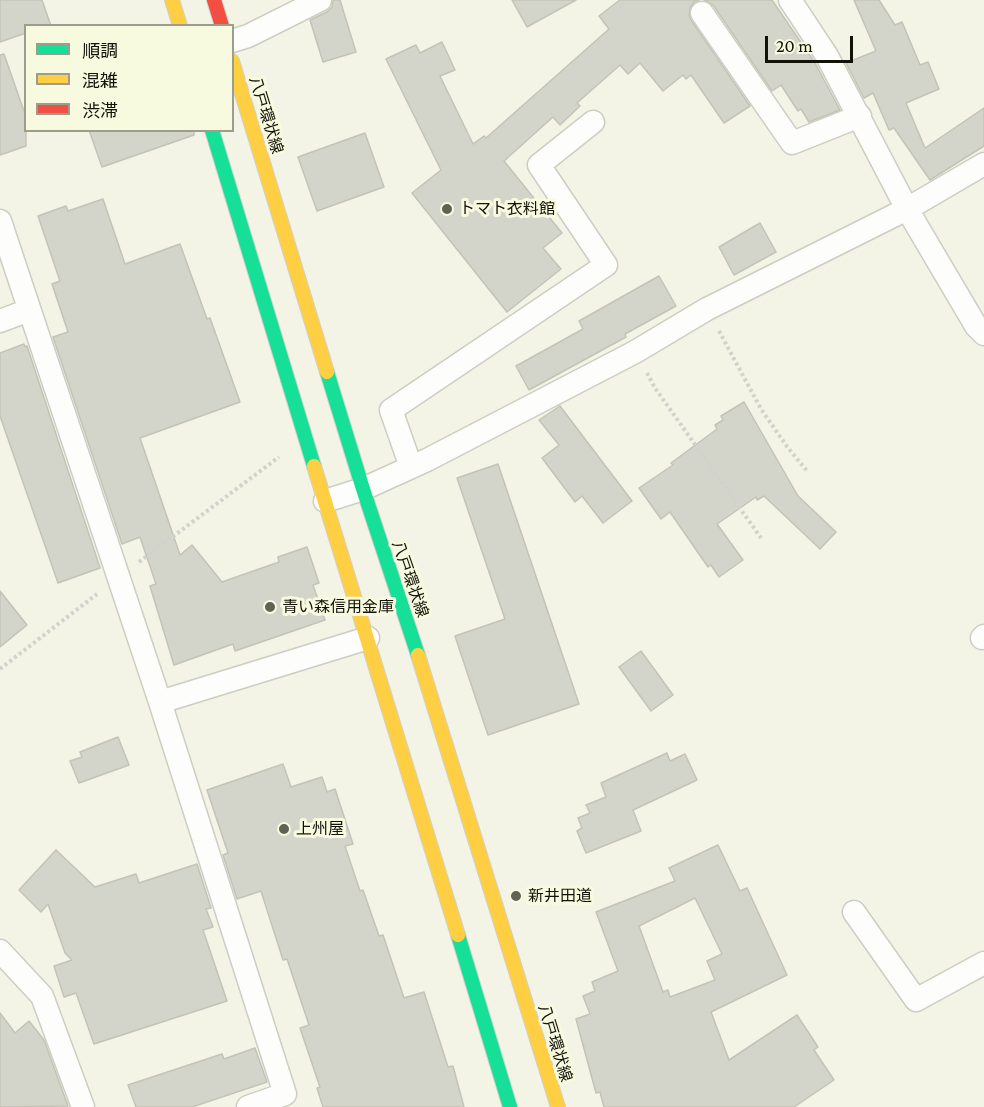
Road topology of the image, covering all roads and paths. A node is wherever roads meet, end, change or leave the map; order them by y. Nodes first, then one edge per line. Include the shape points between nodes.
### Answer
1 (172, 0) edge
2 (214, 0) edge
3 (320, 0) edge
4 (790, 0) edge
5 (702, 13) dead end
6 (179, 24) edge
7 (221, 24) edge
8 (234, 40) edge
9 (234, 68) edge
10 (860, 116) junction
11 (593, 122) dead end
12 (213, 132) edge
13 (984, 164) edge
14 (907, 209) junction
15 (0, 221) edge
16 (707, 309) junction
17 (29, 310) junction
18 (0, 321) edge
19 (984, 334) edge
20 (635, 352) junction
21 (280, 456) dead end
22 (411, 467) junction
23 (808, 472) dead end
24 (363, 489) junction
25 (325, 501) junction
26 (761, 538) dead end
27 (118, 578) junction
28 (368, 638) junction
29 (0, 669) edge
30 (160, 702) junction
31 (855, 912) dead end
32 (0, 951) edge
33 (984, 963) edge
34 (82, 1107) edge
35 (248, 1107) edge
36 (510, 1107) edge
37 (558, 1107) edge

1 - 6 main road
2 - 7 main road
3 - 8 street
4 - 10 street
5 - 10 street via 792,143
9 - 24 main road, 八戸環状線
10 - 14 street
11 - 22 street via 539,165 606,265 391,410
12 - 25 main road
13 - 14 street
14 - 16 street
14 - 19 street
15 - 17 street
16 - 20 street
16 - 23 path via 761,409
17 - 18 street
17 - 27 street
20 - 22 street
20 - 26 path via 655,388
21 - 27 path
22 - 24 street
24 - 25 street
24 - 37 main road, 八戸環状線
25 - 28 main road
27 - 29 path
27 - 30 street
28 - 30 street
28 - 36 main road
30 - 35 street via 285,1094
31 - 33 street via 916,1000
32 - 34 street via 42,996

